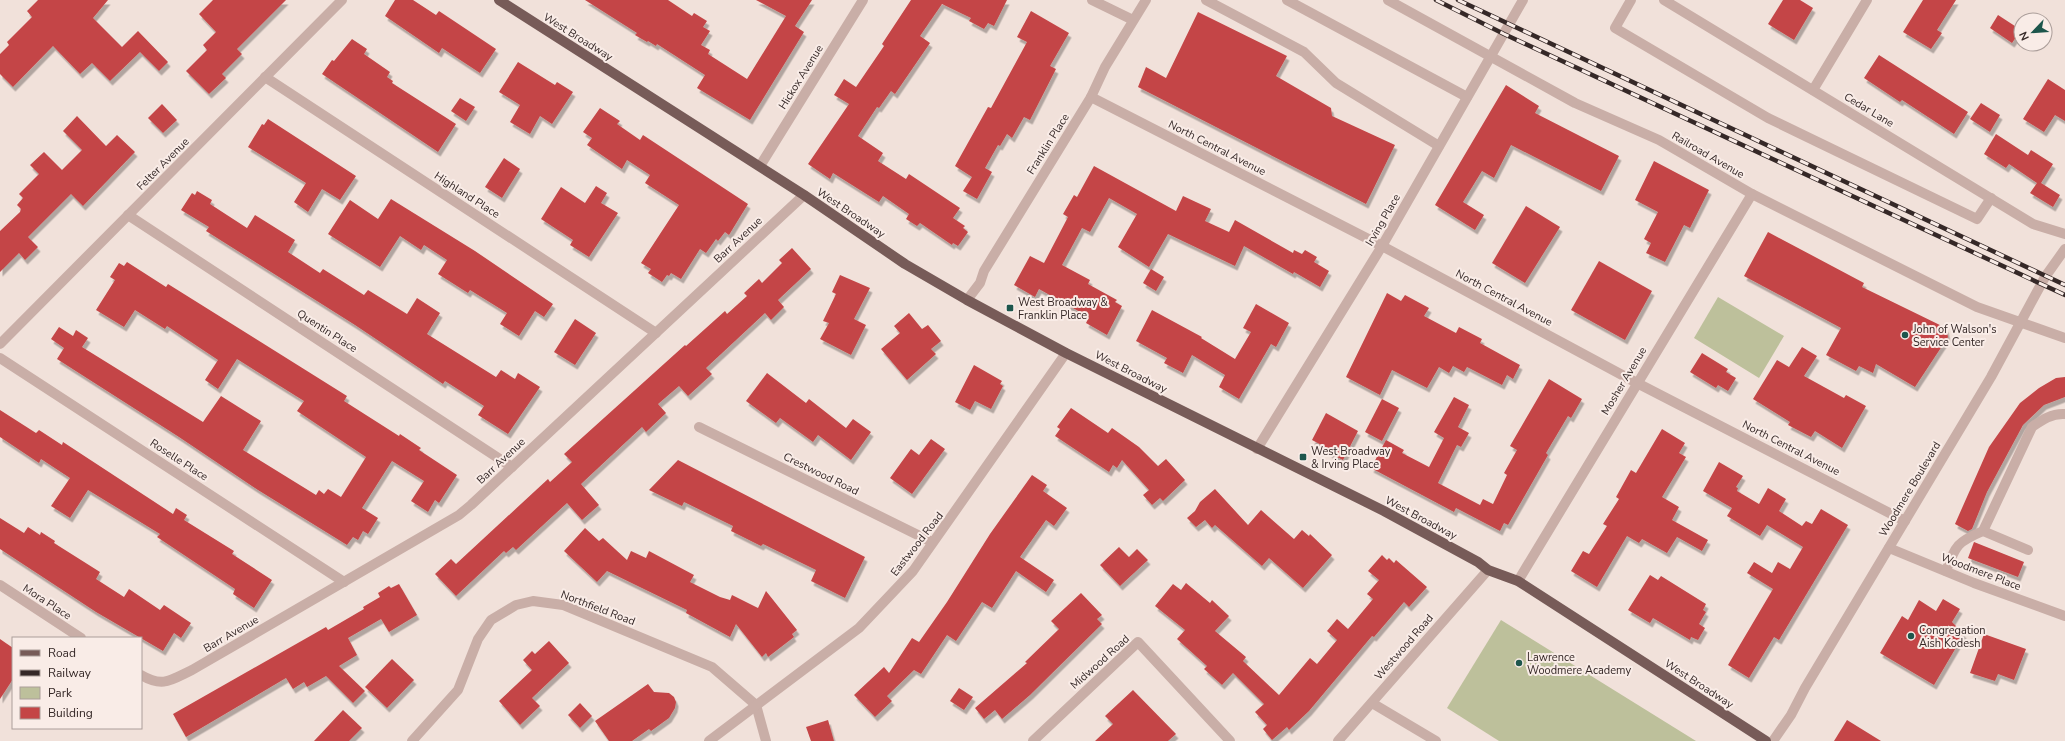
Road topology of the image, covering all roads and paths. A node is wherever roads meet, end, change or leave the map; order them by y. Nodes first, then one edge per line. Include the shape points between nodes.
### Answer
1 (342, 0) edge
2 (499, 0) edge
3 (863, 0) edge
4 (1092, 0) edge
5 (1146, 0) edge
6 (1206, 0) edge
7 (1288, 0) edge
8 (1388, 0) edge
9 (1524, 0) edge
10 (1631, 0) edge
11 (1664, 0) edge
12 (1868, 0) edge
13 (1134, 20) junction
14 (1491, 57) junction
15 (265, 77) junction
16 (1813, 90) junction
17 (1091, 97) junction
18 (1467, 97) junction
19 (1439, 146) junction
20 (760, 166) junction
21 (804, 194) junction
22 (1752, 194) junction
23 (1990, 198) junction
24 (128, 215) junction
25 (2065, 234) edge
26 (1382, 246) junction
27 (2065, 249) edge
28 (967, 300) junction
29 (2021, 321) junction
30 (656, 333) junction
31 (2065, 338) edge
32 (0, 344) edge
33 (1066, 353) junction
34 (0, 358) edge
35 (1636, 383) junction
36 (2065, 414) edge
37 (699, 427) dead end
38 (1257, 449) junction
39 (512, 467) junction
40 (1905, 521) junction
41 (1983, 531) junction
42 (932, 542) junction
43 (1889, 548) junction
44 (2028, 550) dead end
45 (1488, 570) junction
46 (1946, 571) junction
47 (1518, 581) junction
48 (344, 582) junction
49 (0, 585) edge
50 (2065, 616) edge
51 (79, 637) edge
52 (142, 676) edge
53 (1372, 703) junction
54 (756, 705) junction
55 (412, 741) edge
56 (709, 741) edge
57 (766, 741) edge
58 (1033, 741) edge
59 (1230, 741) edge
60 (1338, 741) edge
61 (1436, 741) edge
62 (1766, 741) edge
63 (1774, 741) edge

1 - 15 street, Felter Avenue
2 - 20 main road, West Broadway
3 - 20 street, Hickox Avenue
4 - 13 street
5 - 13 street, Franklin Place
6 - 19 street via 1304,52 1336,83
7 - 18 street
8 - 14 street, Railroad Avenue
9 - 14 street, Irving Place
10 - 23 street via 1615,28 1768,118 1977,219
11 - 16 street, Cedar Lane
12 - 16 street
13 - 17 street, Franklin Place via 1105,67
14 - 18 street, Irving Place
14 - 22 street, Railroad Avenue via 1575,103 1659,140
15 - 24 street, Felter Avenue
15 - 30 street, Highland Place
16 - 23 street, Cedar Lane
17 - 26 street, North Central Avenue
17 - 28 street, Franklin Place via 984,271 980,283
18 - 19 street, Irving Place
19 - 26 street, Irving Place
20 - 21 main road, West Broadway
21 - 28 main road, West Broadway via 905,264
21 - 30 street, Barr Avenue
22 - 29 street, Railroad Avenue via 1977,307
22 - 35 street, Mosher Avenue
23 - 25 street, Cedar Lane via 2033,224
24 - 32 street, Felter Avenue
24 - 39 street, Quentin Place
26 - 35 street, North Central Avenue
26 - 38 street, Irving Place
27 - 29 street, Woodmere Boulevard via 2045,277
28 - 33 main road, West Broadway
29 - 31 street, Railroad Avenue
29 - 40 street, Woodmere Boulevard via 1991,377
30 - 39 street, Barr Avenue
33 - 38 main road, West Broadway
33 - 42 street, Eastwood Road via 954,516
34 - 48 street, Roselle Place
35 - 40 street, North Central Avenue
35 - 47 street, Mosher Avenue
36 - 41 street via 2045,419 2032,427
37 - 42 street, Crestwood Road
38 - 45 main road, West Broadway via 1384,512 1478,562
39 - 48 street, Barr Avenue via 459,515
40 - 43 street, Woodmere Boulevard
41 - 44 street
41 - 46 street via 1963,539 1955,548
42 - 54 street, Eastwood Road via 913,571 859,628
43 - 46 street, Woodmere Place
43 - 63 street, Woodmere Boulevard
45 - 47 main road, West Broadway
45 - 53 street, Westwood Road
46 - 50 street, Woodmere Place
47 - 62 main road, West Broadway
48 - 52 street, Barr Avenue via 167,682 153,682
49 - 51 street, Mora Place
53 - 60 street, Westwood Road
53 - 61 street
54 - 55 street, Northfield Road via 712,667 563,605 533,601 516,605 491,620 478,639 458,690
54 - 56 street, Eastwood Road
54 - 57 street
58 - 59 street, Midwood Road via 1138,642

